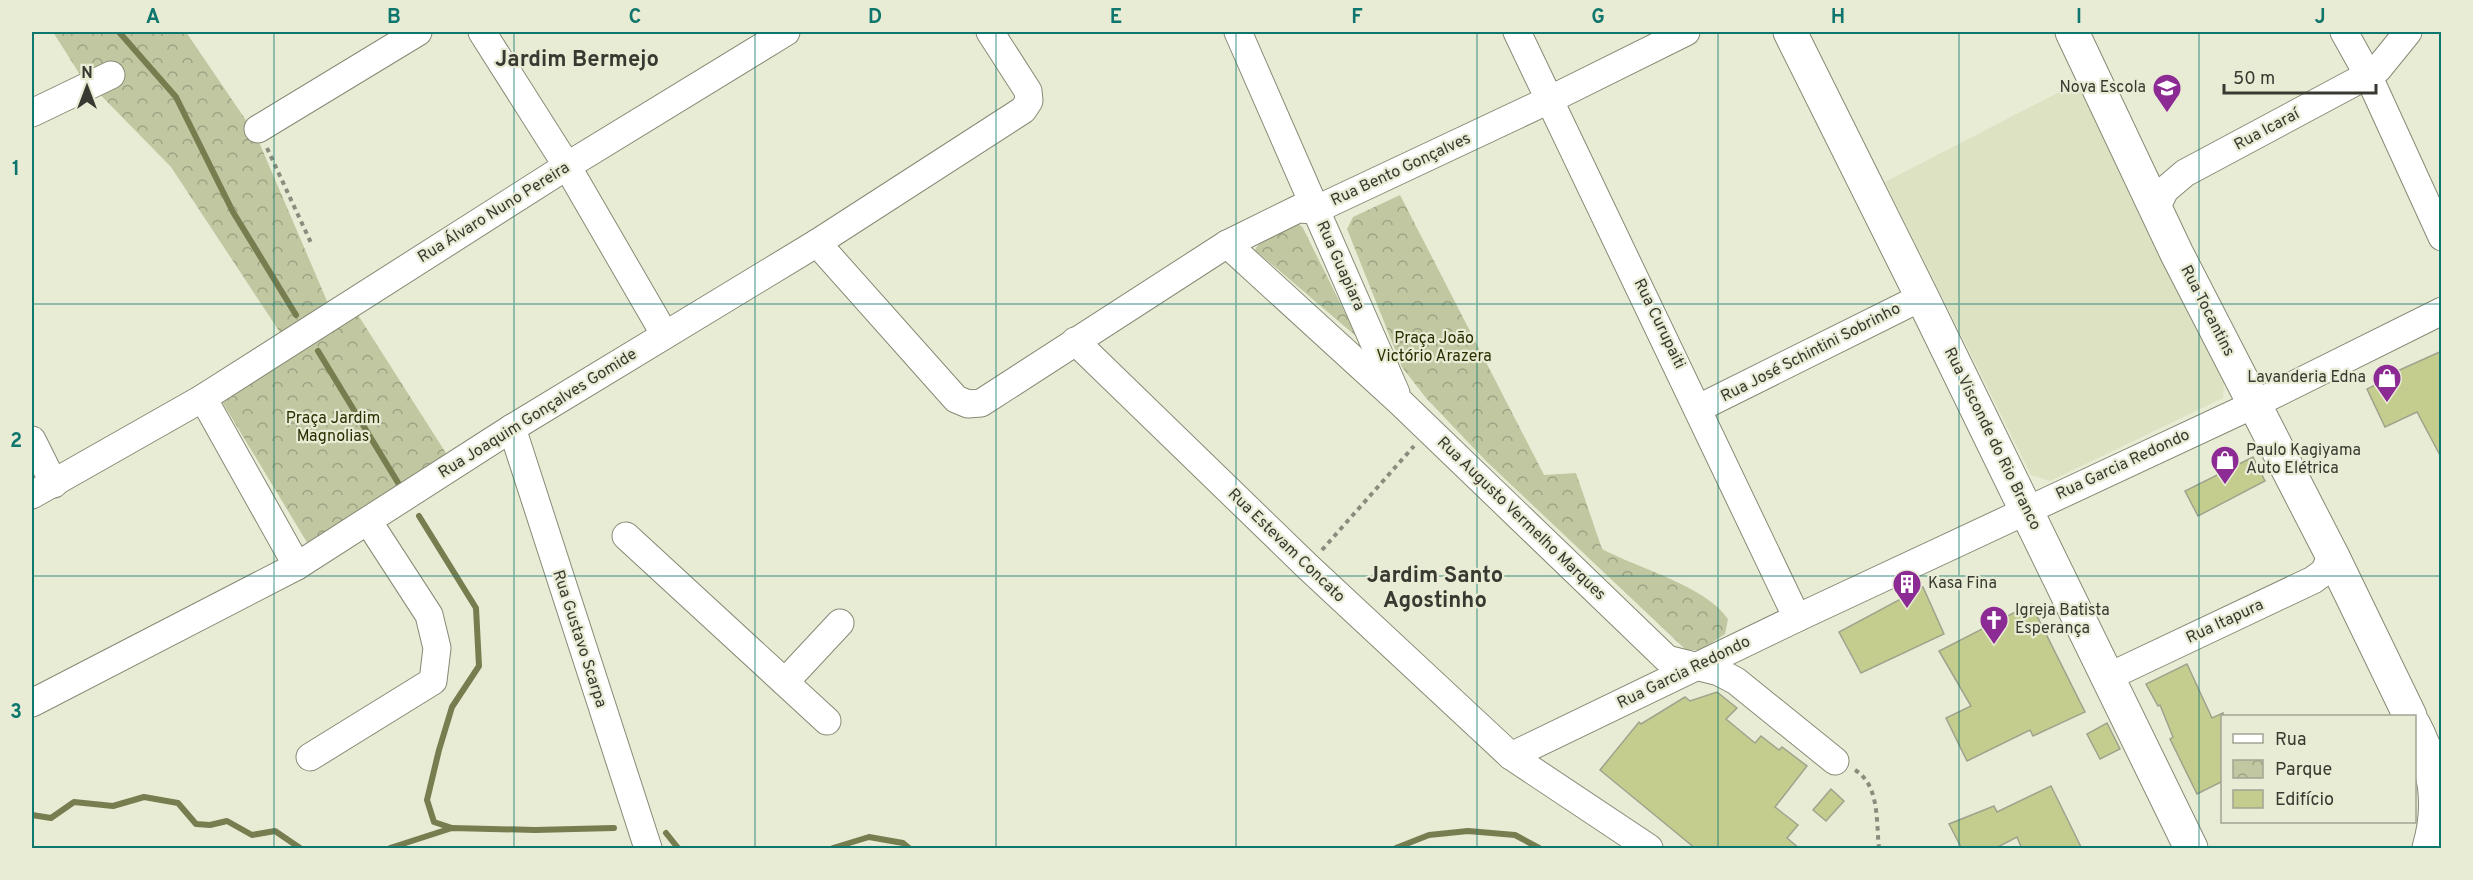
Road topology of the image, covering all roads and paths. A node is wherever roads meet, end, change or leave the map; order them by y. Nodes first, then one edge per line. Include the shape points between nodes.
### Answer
1 (418, 32) edge
2 (482, 32) edge
3 (786, 32) edge
4 (990, 32) edge
5 (1238, 32) edge
6 (1517, 32) edge
7 (1686, 32) edge
8 (1790, 32) edge
9 (2072, 32) edge
10 (2344, 32) edge
11 (2408, 32) edge
12 (111, 75) dead end
13 (2368, 75) junction
14 (1551, 99) junction
15 (32, 112) edge
16 (258, 129) joint
17 (567, 166) junction
18 (2156, 208) junction
19 (1315, 210) junction
20 (2442, 237) edge
21 (818, 243) junction
22 (1227, 244) junction
23 (312, 245) dead end
24 (1922, 297) junction
25 (2442, 311) edge
26 (666, 335) junction
27 (1075, 341) junction
28 (203, 398) junction
29 (1400, 402) junction
30 (2255, 404) junction
31 (1699, 408) junction
32 (512, 428) junction
33 (1428, 430) junction
34 (32, 440) edge
35 (43, 489) edge
36 (2027, 511) junction
37 (368, 521) junction
38 (626, 536) dead end
39 (2332, 555) junction
40 (297, 566) junction
41 (1307, 566) junction
42 (1797, 618) junction
43 (840, 623) dead end
44 (1696, 667) junction
45 (2108, 677) junction
46 (785, 682) junction
47 (32, 703) edge
48 (2409, 715) edge
49 (827, 721) dead end
50 (2416, 728) edge
51 (1511, 756) junction
52 (310, 757) dead end
53 (1835, 761) joint
54 (648, 849) edge
55 (1649, 849) edge
56 (1879, 849) edge
57 (2191, 849) edge
58 (2429, 849) edge

1 - 16 street
2 - 17 street
3 - 17 street, Rua Álvaro Nuno Pereira
4 - 21 street, Rua Joaquim Gonçalves Gomide via 1028,91 1029,101 1023,110
5 - 19 street, Rua Guapiara
6 - 14 street, Rua Curupaiti
7 - 14 street, Rua Bento Gonçalves
8 - 24 main road, Rua Visconde do Rio Branco
9 - 18 main road, Rua Tocantins
10 - 13 street
11 - 13 street, Rua Icaraí via 2378,69
12 - 15 street
13 - 18 street, Rua Icaraí via 2185,174 2165,190
13 - 20 street
14 - 19 street, Rua Bento Gonçalves
14 - 31 street, Rua Curupaiti
16 - 23 path
17 - 26 street
17 - 28 street, Rua Álvaro Nuno Pereira
18 - 30 main road, Rua Tocantins
19 - 22 street, Rua Bento Gonçalves via 1298,209
19 - 29 street, Rua Guapiara
21 - 26 street, Rua Joaquim Gonçalves Gomide
21 - 27 street, Rua Bento Gonçalves via 956,399 968,404 981,403
22 - 27 street, Rua Bento Gonçalves
22 - 29 street, Rua Augusto Vermelho Marques
24 - 31 street, Rua José Schintini Sobrinho
24 - 36 main road, Rua Visconde do Rio Branco
25 - 30 street, Rua Garcia Redondo
26 - 32 street, Rua Joaquim Gonçalves Gomide
27 - 41 street, Rua Estevam Concato
28 - 35 street, Rua Álvaro Nuno Pereira
28 - 40 street
29 - 33 street, Rua Augusto Vermelho Marques
30 - 36 street, Rua Garcia Redondo
30 - 39 main road, Rua Tocantins
31 - 42 street, Rua Curupaiti
32 - 37 street, Rua Joaquim Gonçalves Gomide
32 - 54 street, Rua Gustavo Scarpa
33 - 41 path
33 - 44 street, Rua Augusto Vermelho Marques via 1667,659
34 - 35 street
36 - 42 street, Rua Garcia Redondo
36 - 45 main road, Rua Visconde do Rio Branco
37 - 40 street, Rua Joaquim Gonçalves Gomide
37 - 52 street via 429,615 438,648 433,681
38 - 46 street
39 - 45 street, Rua Itapura via 2324,572 2313,580
39 - 48 main road, Rua Tocantins
40 - 47 street, Rua Joaquim Gonçalves Gomide
41 - 51 street, Rua Estevam Concato
42 - 44 street, Rua Garcia Redondo
43 - 46 street
44 - 51 street, Rua Garcia Redondo
44 - 53 street, Rua Augusto Vermelho Marques via 1736,681
45 - 57 main road, Rua Visconde do Rio Branco
46 - 49 street
50 - 58 main road via 2436,791
51 - 55 street, Rua Estevam Concato
53 - 56 path via 1857,771 1867,781 1875,801

